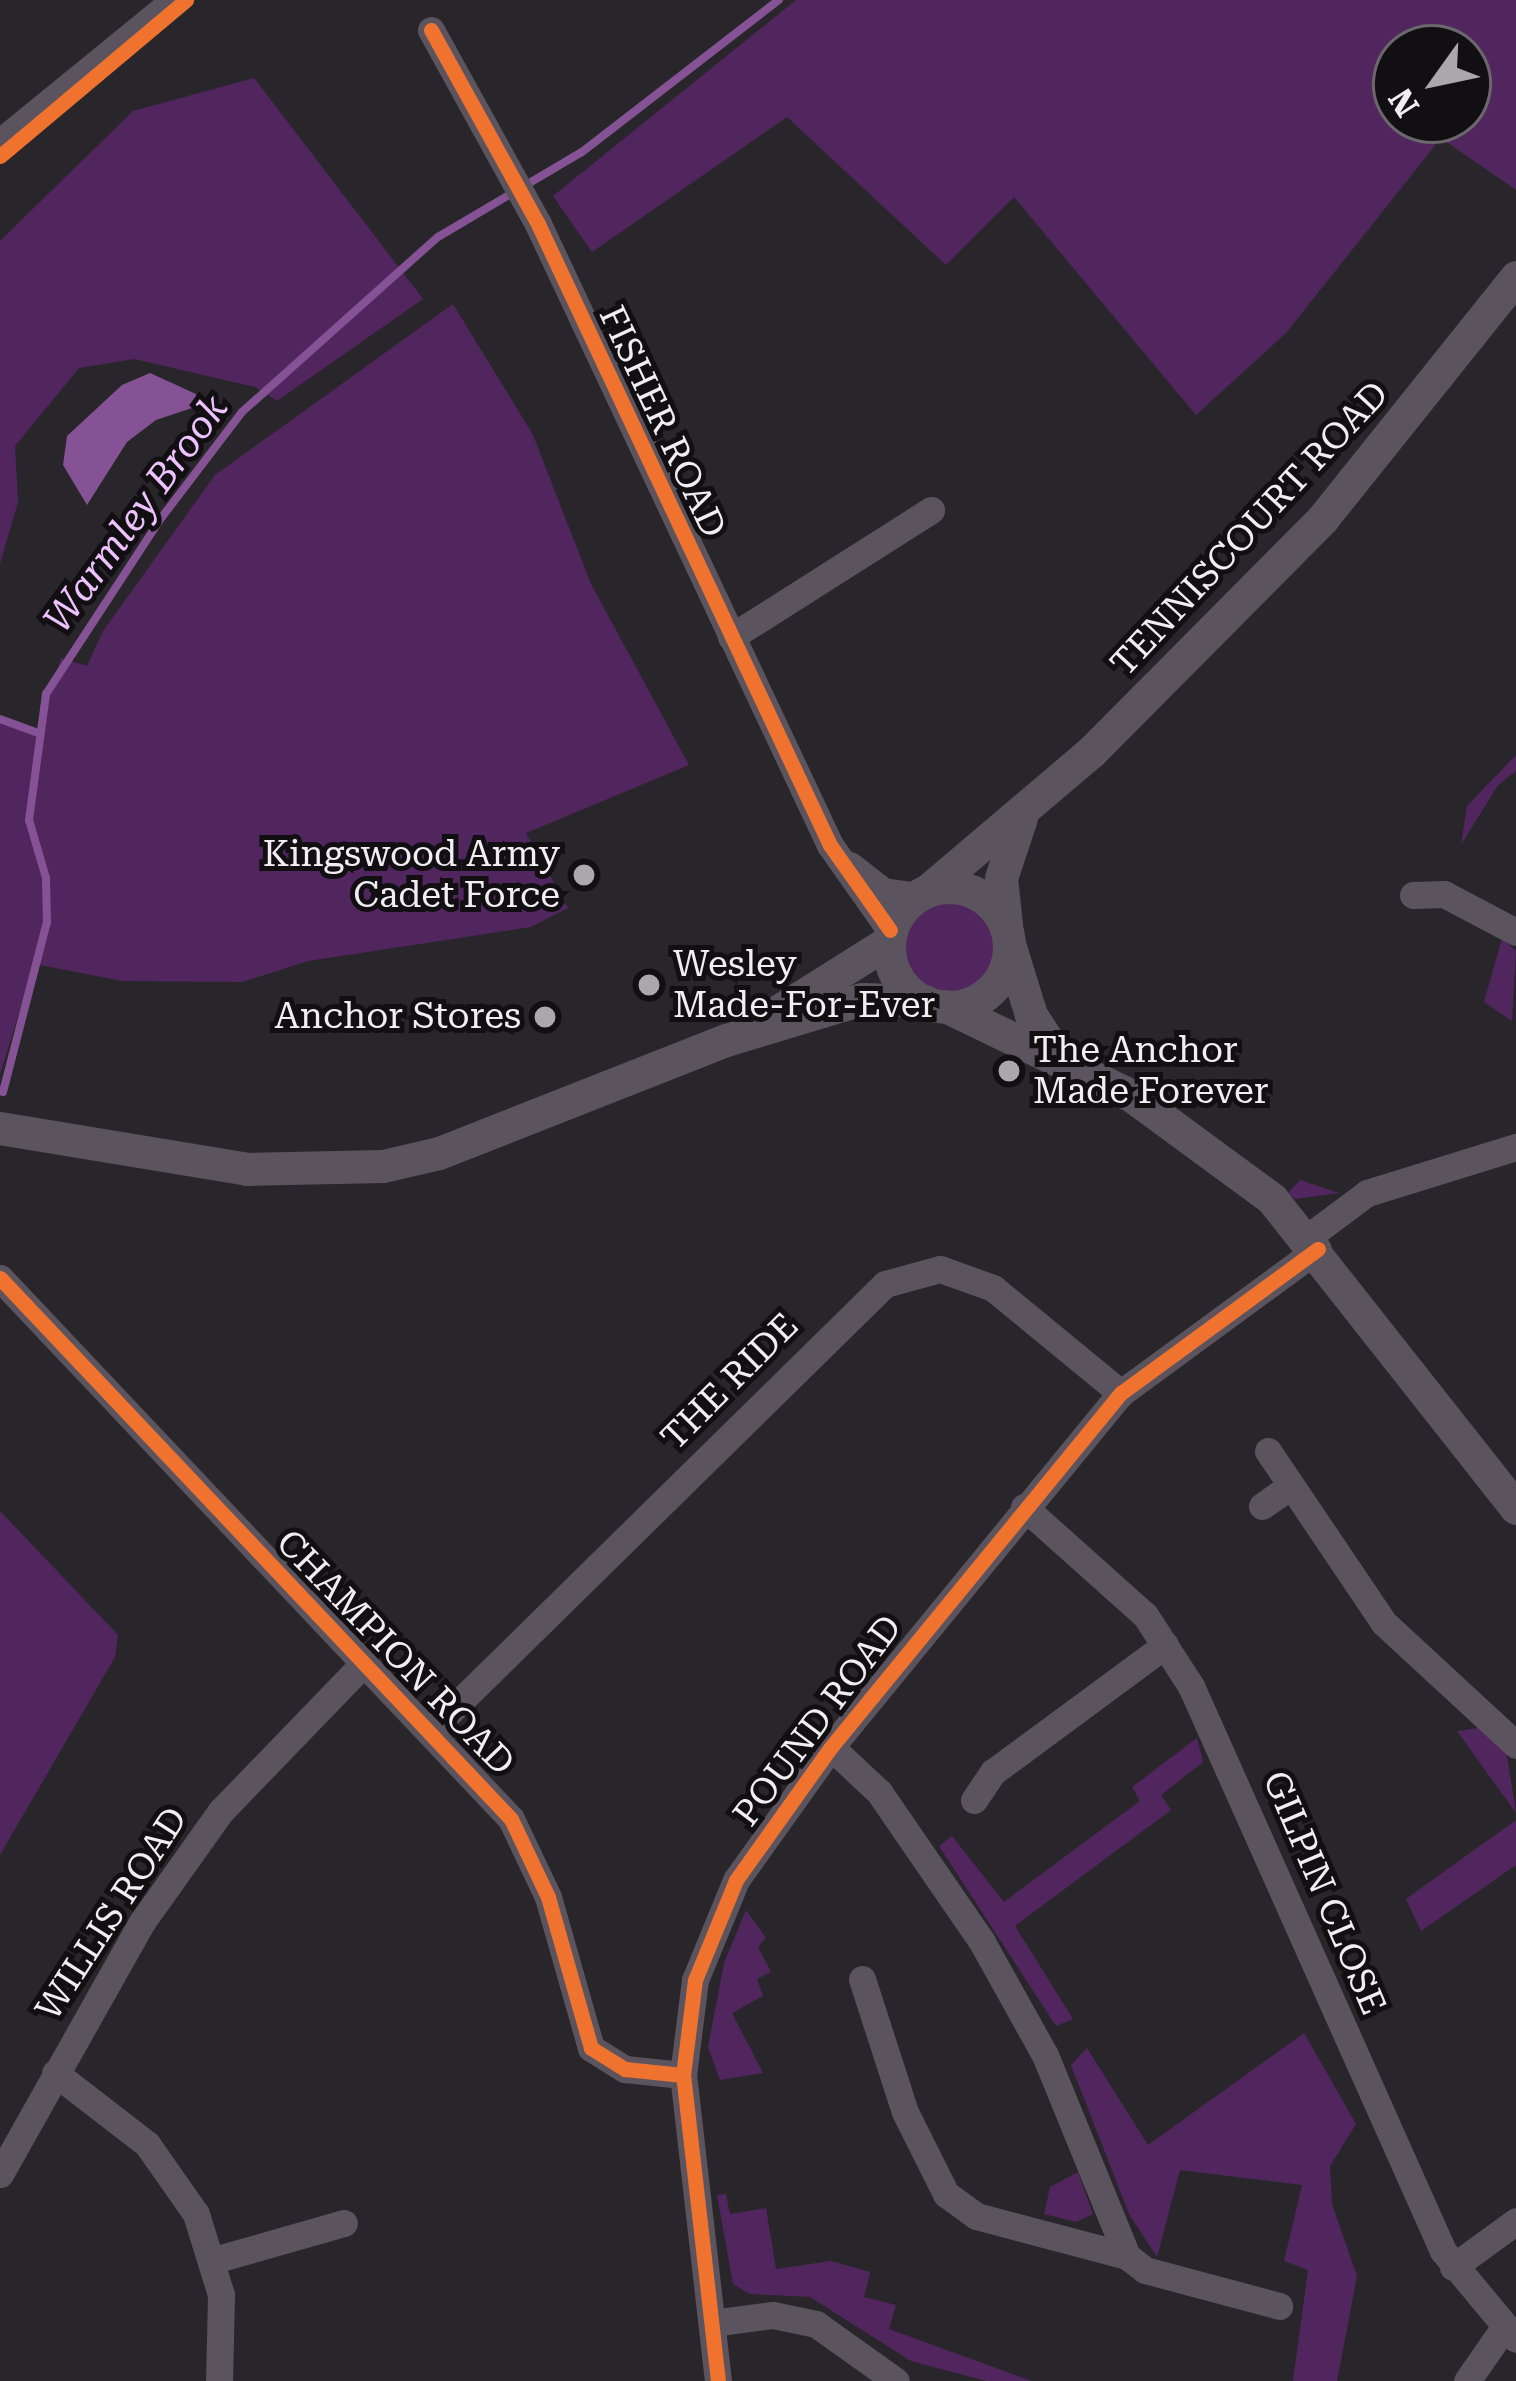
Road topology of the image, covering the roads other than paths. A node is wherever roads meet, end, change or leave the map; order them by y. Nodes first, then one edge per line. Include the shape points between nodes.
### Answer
1 (174, 0) edge
2 (431, 30) dead end
3 (0, 142) edge
4 (1516, 277) edge
5 (931, 510) dead end
6 (731, 637) junction
7 (1022, 816) junction
8 (830, 845) junction
9 (923, 893) junction
10 (1413, 895) dead end
11 (1516, 932) edge
12 (1008, 935) junction
13 (889, 936) junction
14 (935, 1004) junction
15 (726, 1040) junction
16 (1059, 1058) junction
17 (0, 1128) edge
18 (1516, 1147) edge
19 (1313, 1243) junction
20 (0, 1277) edge
21 (1121, 1393) junction
22 (1268, 1451) dead end
23 (1291, 1486) junction
24 (1262, 1506) dead end
25 (1024, 1507) junction
26 (1516, 1508) edge
27 (1165, 1645) junction
28 (364, 1663) junction
29 (430, 1731) junction
30 (1516, 1745) edge
31 (831, 1747) junction
32 (974, 1800) dead end
33 (862, 1979) dead end
34 (55, 2073) junction
35 (683, 2075) junction
36 (0, 2174) edge
37 (1516, 2221) edge
38 (344, 2223) dead end
39 (1127, 2256) junction
40 (214, 2260) junction
41 (1453, 2266) junction
42 (1279, 2306) dead end
43 (712, 2323) junction
44 (1510, 2334) edge
45 (879, 2376) edge
46 (219, 2381) edge
47 (718, 2381) edge
48 (1467, 2381) edge

1 - 3 street
2 - 6 street, FISHER ROAD via 538,224
4 - 7 street, TENNISCOURT ROAD via 1452,367 1323,518
5 - 6 street
6 - 8 street, FISHER ROAD
7 - 9 street, TENNISCOURT ROAD
7 - 12 street, TENNISCOURT ROAD via 1001,878
8 - 9 street, FISHER ROAD via 883,891
8 - 13 street, FISHER ROAD
9 - 12 street via 974,892
9 - 13 street
10 - 11 street via 1444,894
12 - 14 street via 991,990
12 - 16 street, TENNISCOURT ROAD via 1031,1016
13 - 14 street via 898,977
13 - 15 street
14 - 15 street via 862,999
14 - 16 street
15 - 17 street via 439,1153 383,1166 247,1169
16 - 19 street via 1132,1096 1272,1199
18 - 19 street, POUND ROAD via 1367,1193
19 - 21 street, POUND ROAD
19 - 26 street
20 - 28 street, CHAMPION ROAD
21 - 25 street, POUND ROAD
21 - 29 street, THE RIDE via 993,1288 940,1269 886,1284
22 - 23 street
23 - 24 street
23 - 30 street via 1384,1623
25 - 27 street, GILPIN CLOSE via 1145,1616
25 - 31 street, POUND ROAD
27 - 32 street via 993,1772
27 - 41 street, GILPIN CLOSE via 1227,1759
28 - 29 street, CHAMPION ROAD
28 - 34 street, WILLIS ROAD via 221,1811 142,1922
29 - 35 street, CHAMPION ROAD via 512,1819 591,2048 625,2069
31 - 35 street, POUND ROAD via 736,1880 709,1934
31 - 39 street via 879,1792 982,1942 1046,2055
33 - 39 street via 905,2112 946,2194 976,2216
34 - 36 street, WILLIS ROAD
34 - 40 street via 147,2144 196,2214
35 - 43 street, POUND ROAD
37 - 41 street
38 - 40 street
39 - 42 street via 1145,2270
40 - 46 street via 224,2336
41 - 44 street, GILPIN CLOSE
43 - 45 street via 773,2315 816,2324
43 - 47 street, POUND ROAD
44 - 48 street

